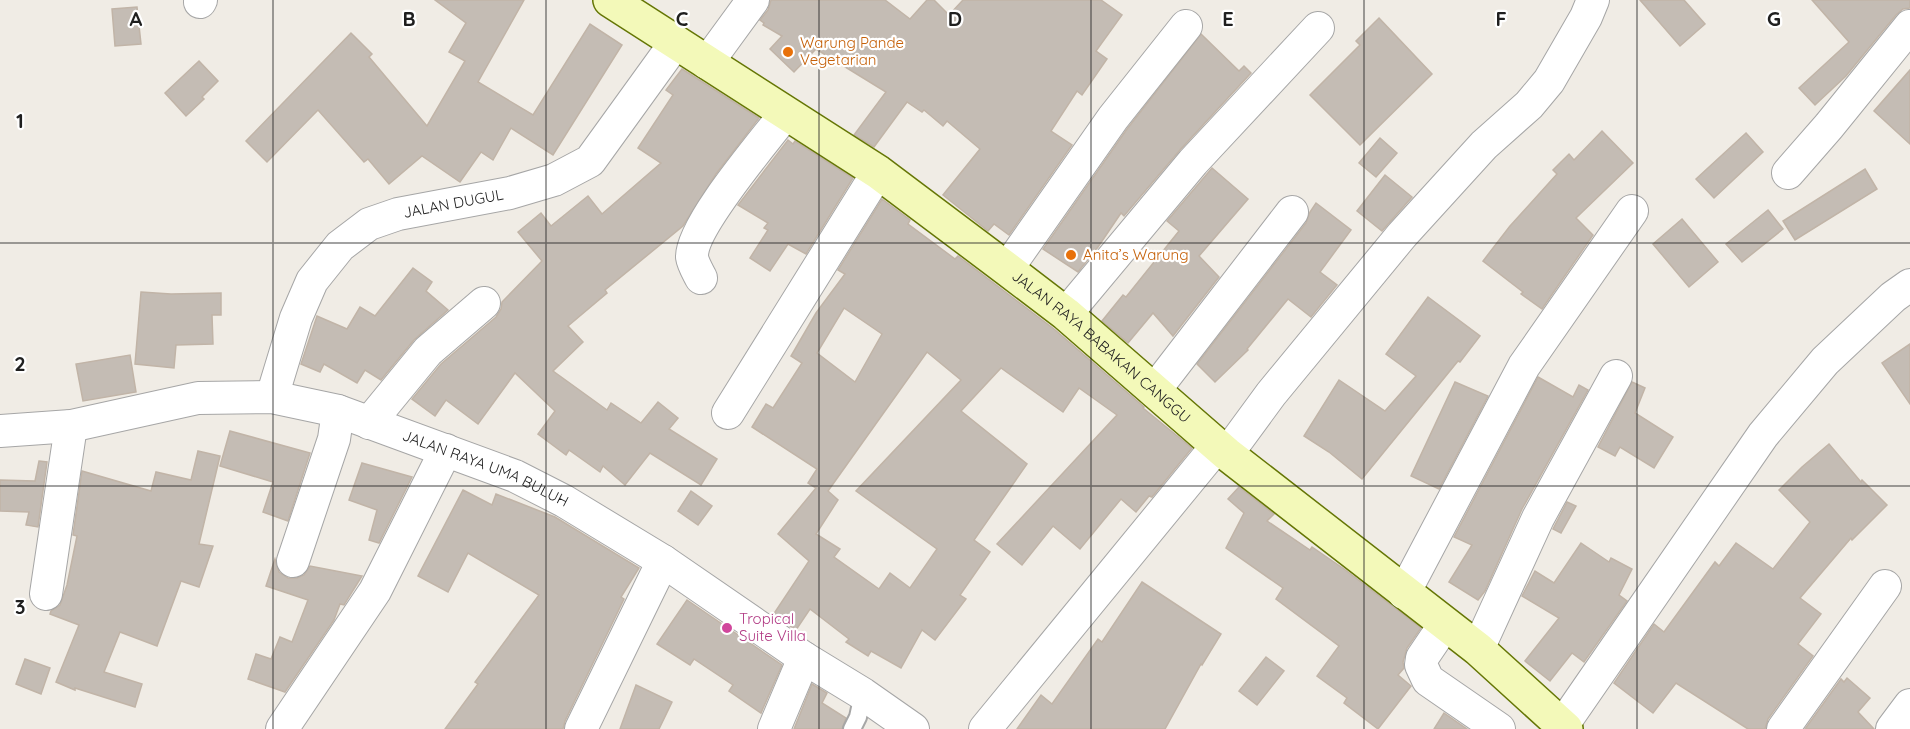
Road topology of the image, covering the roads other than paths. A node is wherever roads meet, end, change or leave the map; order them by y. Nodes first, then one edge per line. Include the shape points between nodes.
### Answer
1 (610, 0) edge
2 (753, 0) edge
3 (1593, 0) edge
4 (1186, 26) dead end
5 (1910, 26) edge
6 (1318, 28) dead end
7 (676, 42) junction
8 (707, 63) junction
9 (785, 114) junction
10 (878, 172) junction
11 (1788, 173) dead end
12 (1632, 211) dead end
13 (1292, 212) dead end
14 (1007, 269) junction
15 (701, 278) dead end
16 (1910, 285) edge
17 (484, 303) dead end
18 (1066, 314) junction
19 (1616, 376) dead end
20 (1154, 391) junction
21 (272, 397) junction
22 (338, 411) junction
23 (728, 413) dead end
24 (369, 423) junction
25 (71, 426) junction
26 (0, 431) edge
27 (446, 450) junction
28 (1222, 450) junction
29 (293, 561) dead end
30 (663, 561) junction
31 (1885, 586) dead end
32 (1404, 593) junction
33 (46, 594) dead end
34 (1445, 624) junction
35 (1478, 649) junction
36 (804, 658) junction
37 (863, 694) junction
38 (1910, 705) edge
39 (1563, 728) edge
40 (282, 729) edge
41 (581, 729) edge
42 (774, 729) edge
43 (852, 729) edge
44 (913, 729) edge
45 (985, 729) edge
46 (1499, 729) edge
47 (1783, 729) edge
48 (1892, 729) edge

1 - 7 street, JALAN RAYA BABAKAN CANGGU
2 - 8 street
3 - 28 street via 1549,81 1402,235
4 - 14 street via 1113,118
5 - 11 street
6 - 18 street via 1193,162
7 - 8 street, JALAN RAYA BABAKAN CANGGU
7 - 21 street, JALAN DUGUL via 590,161 554,180 510,193 398,214 369,224 340,246 312,281 296,318
8 - 9 street, JALAN RAYA BABAKAN CANGGU
9 - 10 street, JALAN RAYA BABAKAN CANGGU
9 - 15 street via 709,213 698,234 692,258
10 - 14 street, JALAN RAYA BABAKAN CANGGU
10 - 23 street
12 - 32 street via 1524,366
13 - 20 street
14 - 18 street, JALAN RAYA BABAKAN CANGGU
16 - 39 street via 1825,361 1763,435
17 - 24 street via 429,351
18 - 20 street, JALAN RAYA BABAKAN CANGGU
19 - 35 street via 1538,518
20 - 28 street, JALAN RAYA BABAKAN CANGGU
21 - 22 street, JALAN RAYA UMA BULUH
21 - 25 street, JALAN RAYA UMA BULUH via 198,398
22 - 24 street, JALAN RAYA UMA BULUH
22 - 29 street via 334,439
24 - 27 street, JALAN RAYA UMA BULUH
25 - 26 street, JALAN RAYA UMA BULUH
25 - 33 street
27 - 30 street, JALAN RAYA UMA BULUH via 515,476 564,501
27 - 40 street via 375,591
28 - 32 street, JALAN RAYA BABAKAN CANGGU
28 - 45 street
30 - 36 street, JALAN RAYA UMA BULUH
30 - 41 street
31 - 47 street
32 - 34 street, JALAN RAYA BABAKAN CANGGU
34 - 35 street, JALAN RAYA BABAKAN CANGGU
34 - 46 street via 1422,658 1428,680
35 - 39 street, JALAN RAYA BABAKAN CANGGU
36 - 37 street, JALAN RAYA UMA BULUH
36 - 42 street
37 - 43 lane
37 - 44 street, JALAN RAYA UMA BULUH
38 - 48 street

